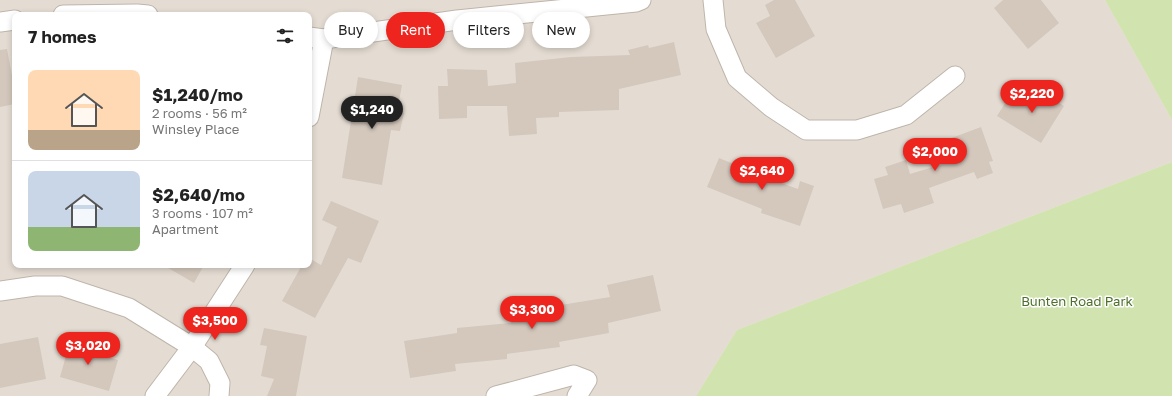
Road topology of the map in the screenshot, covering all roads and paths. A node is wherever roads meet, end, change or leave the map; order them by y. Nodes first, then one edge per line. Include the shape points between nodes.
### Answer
1 (641, 0) edge
2 (713, 0) edge
3 (12, 20) edge
4 (0, 22) edge
5 (317, 38) edge
6 (955, 76) dead end
7 (312, 87) edge
8 (243, 268) edge
9 (0, 291) edge
10 (192, 347) junction
11 (156, 396) edge
12 (219, 396) edge
13 (496, 396) edge
14 (577, 396) edge

1 - 5 street
2 - 6 street via 716,29 737,78 771,107 806,130 857,130 906,115
3 - 4 street
5 - 7 street
8 - 10 street
9 - 10 street via 35,286 62,286 129,308
10 - 11 street
10 - 12 street via 209,361 220,383
13 - 14 street via 574,375 587,380

